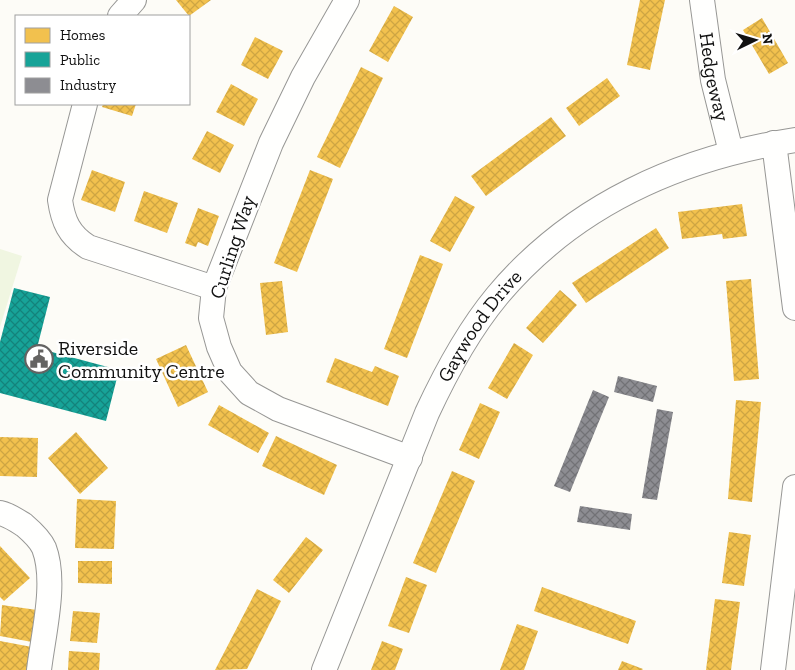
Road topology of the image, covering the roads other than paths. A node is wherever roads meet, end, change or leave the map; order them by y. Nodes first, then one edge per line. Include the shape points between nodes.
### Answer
1 (134, 0) edge
2 (347, 0) edge
3 (702, 0) edge
4 (121, 15) edge
5 (85, 105) edge
6 (785, 141) edge
7 (731, 152) junction
8 (214, 288) junction
9 (795, 308) edge
10 (410, 458) junction
11 (795, 487) edge
12 (0, 513) edge
13 (39, 670) edge
14 (324, 670) edge
15 (773, 670) edge

1 - 4 street
2 - 8 street, Curling Way via 303,77 271,143
3 - 7 street, Hedgeway via 713,80
5 - 8 street via 60,200 68,230 88,247
6 - 7 street, Gaywood Drive
6 - 9 street
7 - 10 street, Gaywood Drive via 672,171 631,189 577,222 528,263 496,297 446,373
8 - 10 street, Curling Way via 211,318 219,347 230,372 249,394 278,409
10 - 14 street, Gaywood Drive
11 - 15 street
12 - 13 street via 7,514 33,533 43,547 48,566 49,588

